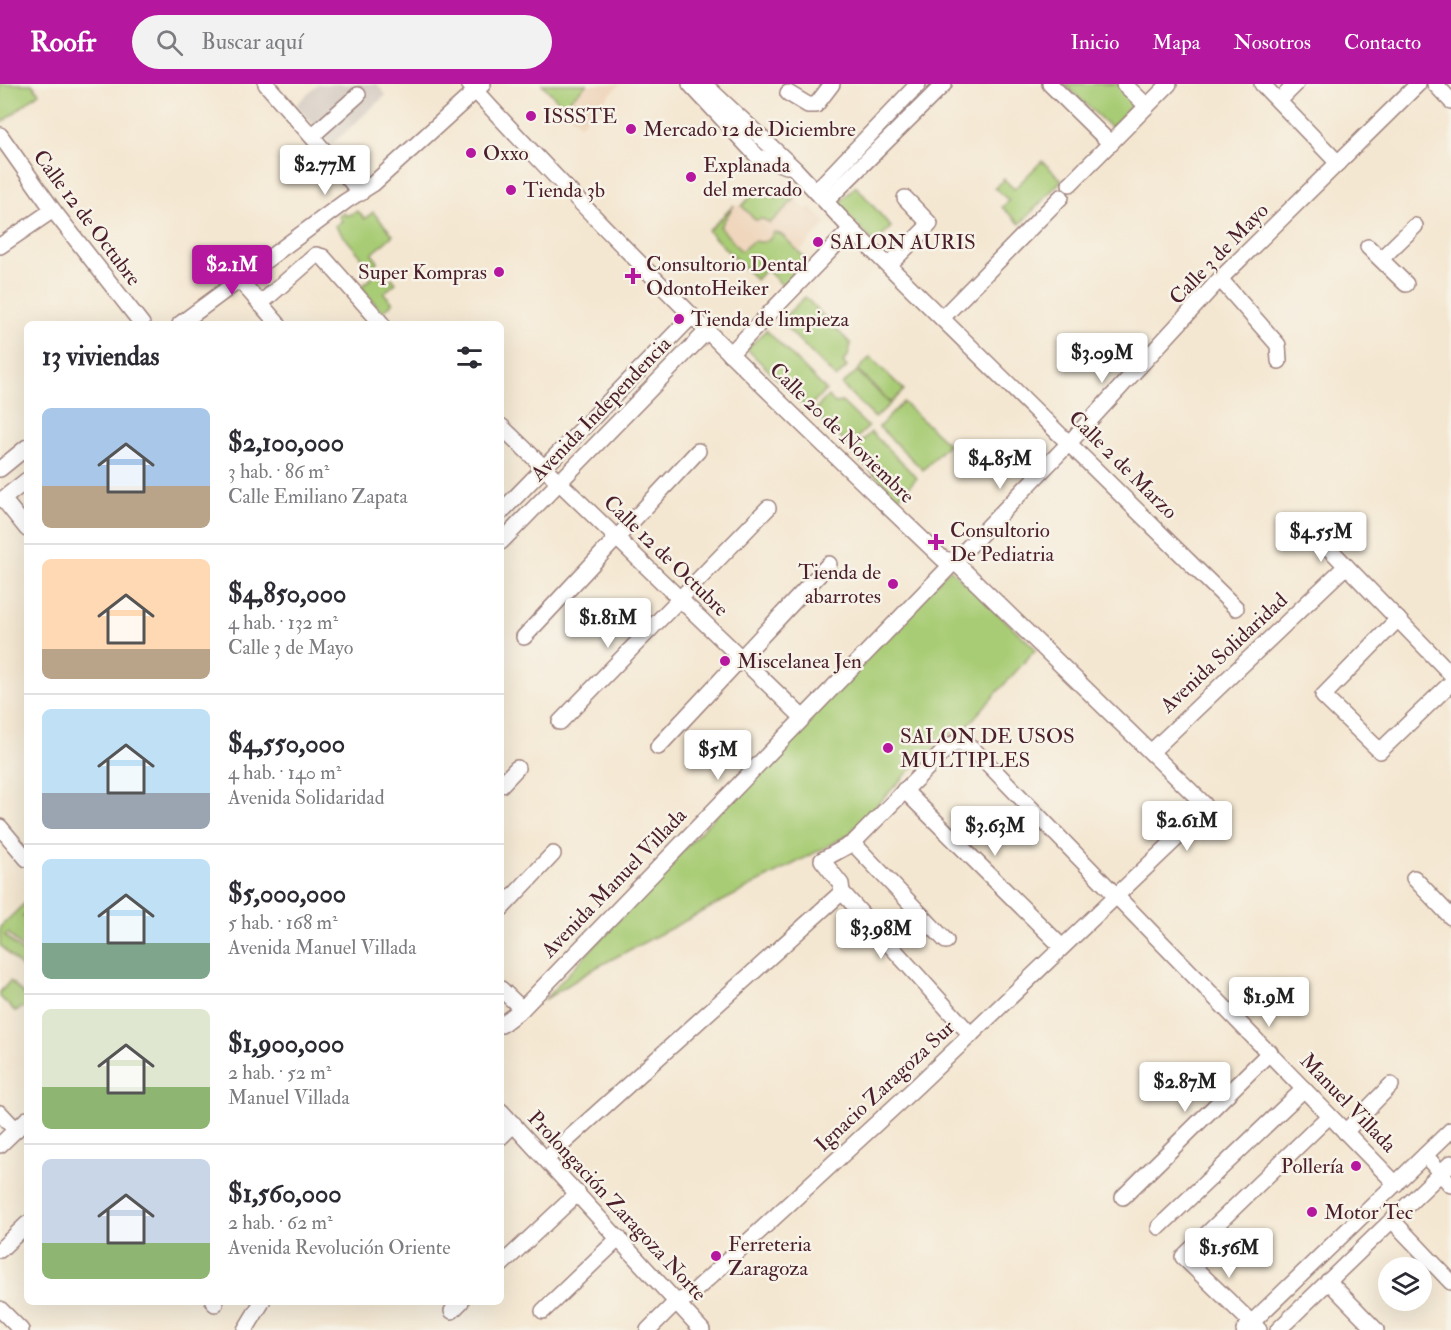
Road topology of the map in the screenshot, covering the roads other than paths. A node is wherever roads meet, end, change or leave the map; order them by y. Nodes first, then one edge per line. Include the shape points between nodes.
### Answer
1 (266, 84) edge
2 (690, 84) edge
3 (704, 84) edge
4 (832, 84) edge
5 (1050, 84) edge
6 (1124, 84) edge
7 (1169, 84) edge
8 (1262, 84) edge
9 (1296, 84) edge
10 (1418, 84) edge
11 (1435, 84) edge
12 (476, 86) edge
13 (929, 87) edge
14 (788, 93) dead end
15 (357, 95) dead end
16 (1280, 101) junction
17 (1451, 101) edge
18 (1147, 106) junction
19 (0, 135) edge
20 (312, 136) junction
21 (1111, 144) junction
22 (1338, 163) junction
23 (798, 172) junction
24 (1070, 184) dead end
25 (361, 193) junction
26 (821, 196) junction
27 (1060, 197) dead end
28 (905, 198) dead end
29 (53, 210) junction
30 (1415, 226) dead end
31 (851, 229) junction
32 (0, 246) edge
33 (1368, 247) dead end
34 (1381, 259) junction
35 (890, 265) junction
36 (245, 275) junction
37 (1221, 279) junction
38 (1406, 284) dead end
39 (260, 304) junction
40 (692, 316) junction
41 (942, 318) junction
42 (140, 321) edge
43 (184, 321) edge
44 (275, 321) edge
45 (379, 321) edge
46 (707, 331) junction
47 (730, 354) junction
48 (1279, 361) dead end
49 (504, 429) edge
50 (1070, 442) junction
51 (24, 451) edge
52 (698, 451) dead end
53 (543, 468) junction
54 (0, 469) edge
55 (24, 482) edge
56 (558, 483) junction
57 (768, 508) dead end
58 (504, 509) edge
59 (24, 525) edge
60 (619, 538) junction
61 (1319, 538) dead end
62 (504, 539) edge
63 (954, 561) junction
64 (829, 564) dead end
65 (1346, 566) junction
66 (680, 598) junction
67 (1236, 608) dead end
68 (1398, 619) junction
69 (524, 637) dead end
70 (742, 659) junction
71 (1451, 674) edge
72 (1451, 682) edge
73 (802, 717) junction
74 (560, 722) dead end
75 (658, 747) dead end
76 (1151, 752) junction
77 (518, 768) dead end
78 (504, 782) edge
79 (904, 790) junction
80 (0, 827) edge
81 (853, 843) junction
82 (553, 854) dead end
83 (24, 855) edge
84 (1414, 878) dead end
85 (842, 892) junction
86 (1118, 897) junction
87 (504, 906) edge
88 (1451, 917) edge
89 (946, 941) dead end
90 (1062, 947) junction
91 (504, 992) edge
92 (522, 1009) junction
93 (504, 1023) edge
94 (971, 1035) junction
95 (1270, 1052) junction
96 (1391, 1085) dead end
97 (1304, 1089) junction
98 (0, 1113) edge
99 (504, 1114) edge
100 (1329, 1116) junction
101 (514, 1124) junction
102 (22, 1125) edge
103 (1451, 1130) edge
104 (1345, 1132) junction
105 (504, 1134) edge
106 (0, 1145) edge
107 (1425, 1155) junction
108 (546, 1159) junction
109 (1451, 1163) edge
110 (1440, 1174) junction
111 (1396, 1184) junction
112 (1451, 1185) edge
113 (578, 1193) junction
114 (1123, 1197) dead end
115 (1392, 1220) junction
116 (24, 1227) edge
117 (1160, 1227) dead end
118 (620, 1238) junction
119 (0, 1250) edge
120 (504, 1262) edge
121 (1328, 1281) junction
122 (1451, 1282) edge
123 (677, 1301) junction
124 (260, 1305) edge
125 (0, 1309) edge
126 (543, 1311) dead end
127 (1251, 1328) edge
128 (21, 1330) edge
129 (245, 1330) edge
130 (648, 1330) edge
131 (702, 1330) edge
132 (1278, 1330) edge
133 (1376, 1330) edge

1 - 20 street
2 - 23 street, Calle 2 de Marzo via 758,157
3 - 23 street
4 - 14 street via 816,105 808,105
5 - 21 street
6 - 18 street
7 - 18 street
8 - 16 street
9 - 16 street
10 - 22 street, Calle 3 de Mayo
11 - 17 street
12 - 25 street
12 - 40 street, Calle 20 de Noviembre via 609,234
13 - 26 street
15 - 20 street
16 - 22 street
18 - 21 street
19 - 29 street, Calle 12 de Octubre
20 - 25 street
21 - 24 street
22 - 37 street, Calle 3 de Mayo
23 - 26 street, Calle 2 de Marzo
25 - 36 street
26 - 31 street, Calle 2 de Marzo
27 - 41 street
28 - 35 street via 930,224
29 - 32 street
29 - 42 street, Calle 12 de Octubre
30 - 34 street
31 - 35 street, Calle 2 de Marzo
31 - 47 street
33 - 34 street
34 - 38 street
35 - 41 street, Calle 2 de Marzo
36 - 39 street via 244,285
36 - 43 street
37 - 48 street via 1278,345
37 - 50 street, Calle 3 de Mayo
39 - 44 street
39 - 45 street via 316,255 323,257
40 - 46 street, Calle 20 de Noviembre
40 - 53 street, Avenida Independencia
41 - 50 street, Calle 2 de Marzo
46 - 47 street, Calle 20 de Noviembre
46 - 56 street, Avenida Independencia
47 - 63 street, Calle 20 de Noviembre via 943,560
49 - 53 street, Calle 12 de Octubre
50 - 63 street, Calle 3 de Mayo
50 - 67 street, Calle 2 de Marzo
51 - 54 street
52 - 60 street
53 - 56 street, Calle 12 de Octubre
53 - 58 street, Avenida Independencia
55 - 59 street via 3,499
56 - 60 street, Calle 12 de Octubre
56 - 62 street, Avenida Independencia
57 - 66 street
60 - 66 street, Calle 12 de Octubre
60 - 69 street
61 - 65 street
63 - 73 street, Avenida Manuel Villada
63 - 76 street, Calle 20 de Noviembre
64 - 70 street
65 - 68 street
65 - 76 street, Avenida Solidaridad
66 - 70 street, Calle 12 de Octubre
66 - 74 street
68 - 71 street
68 - 72 street via 1323,696 1380,751
70 - 73 street, Calle 12 de Octubre
70 - 75 street
73 - 92 street, Avenida Manuel Villada
76 - 86 street, Calle 20 de Noviembre via 1204,804 1202,814
77 - 78 street
79 - 81 street
79 - 86 street, Manuel Villada via 959,741 973,749
79 - 90 street
80 - 83 street
81 - 85 street via 822,860 841,884
81 - 89 street
82 - 87 street
84 - 88 street
85 - 94 street
85 - 108 street
86 - 90 street, Ignacio Zaragoza Sur
86 - 95 street, Manuel Villada
90 - 94 street, Ignacio Zaragoza Sur
91 - 92 street
92 - 93 street, Avenida Manuel Villada
94 - 123 street, Ignacio Zaragoza Sur via 688,1297
95 - 97 street, Manuel Villada
95 - 114 street
96 - 104 street
97 - 100 street, Manuel Villada
97 - 117 street
98 - 102 street
99 - 101 street, Prolongación Zaragoza Norte
100 - 104 street, Manuel Villada
100 - 127 street via 1183,1257
101 - 105 street
101 - 108 street, Prolongación Zaragoza Norte
102 - 106 street
103 - 107 street
104 - 111 street, Manuel Villada
107 - 110 street
107 - 111 street
108 - 113 street, Prolongación Zaragoza Norte
109 - 110 street
110 - 112 street
110 - 115 street
111 - 127 street
113 - 118 street, Prolongación Zaragoza Norte
113 - 120 street
115 - 121 street
115 - 122 street
116 - 119 street
118 - 123 street, Prolongación Zaragoza Norte
118 - 126 street
121 - 132 street
121 - 133 street
123 - 130 street, Ignacio Zaragoza Sur
123 - 131 street, Prolongación Zaragoza Norte
124 - 129 street
125 - 128 street

